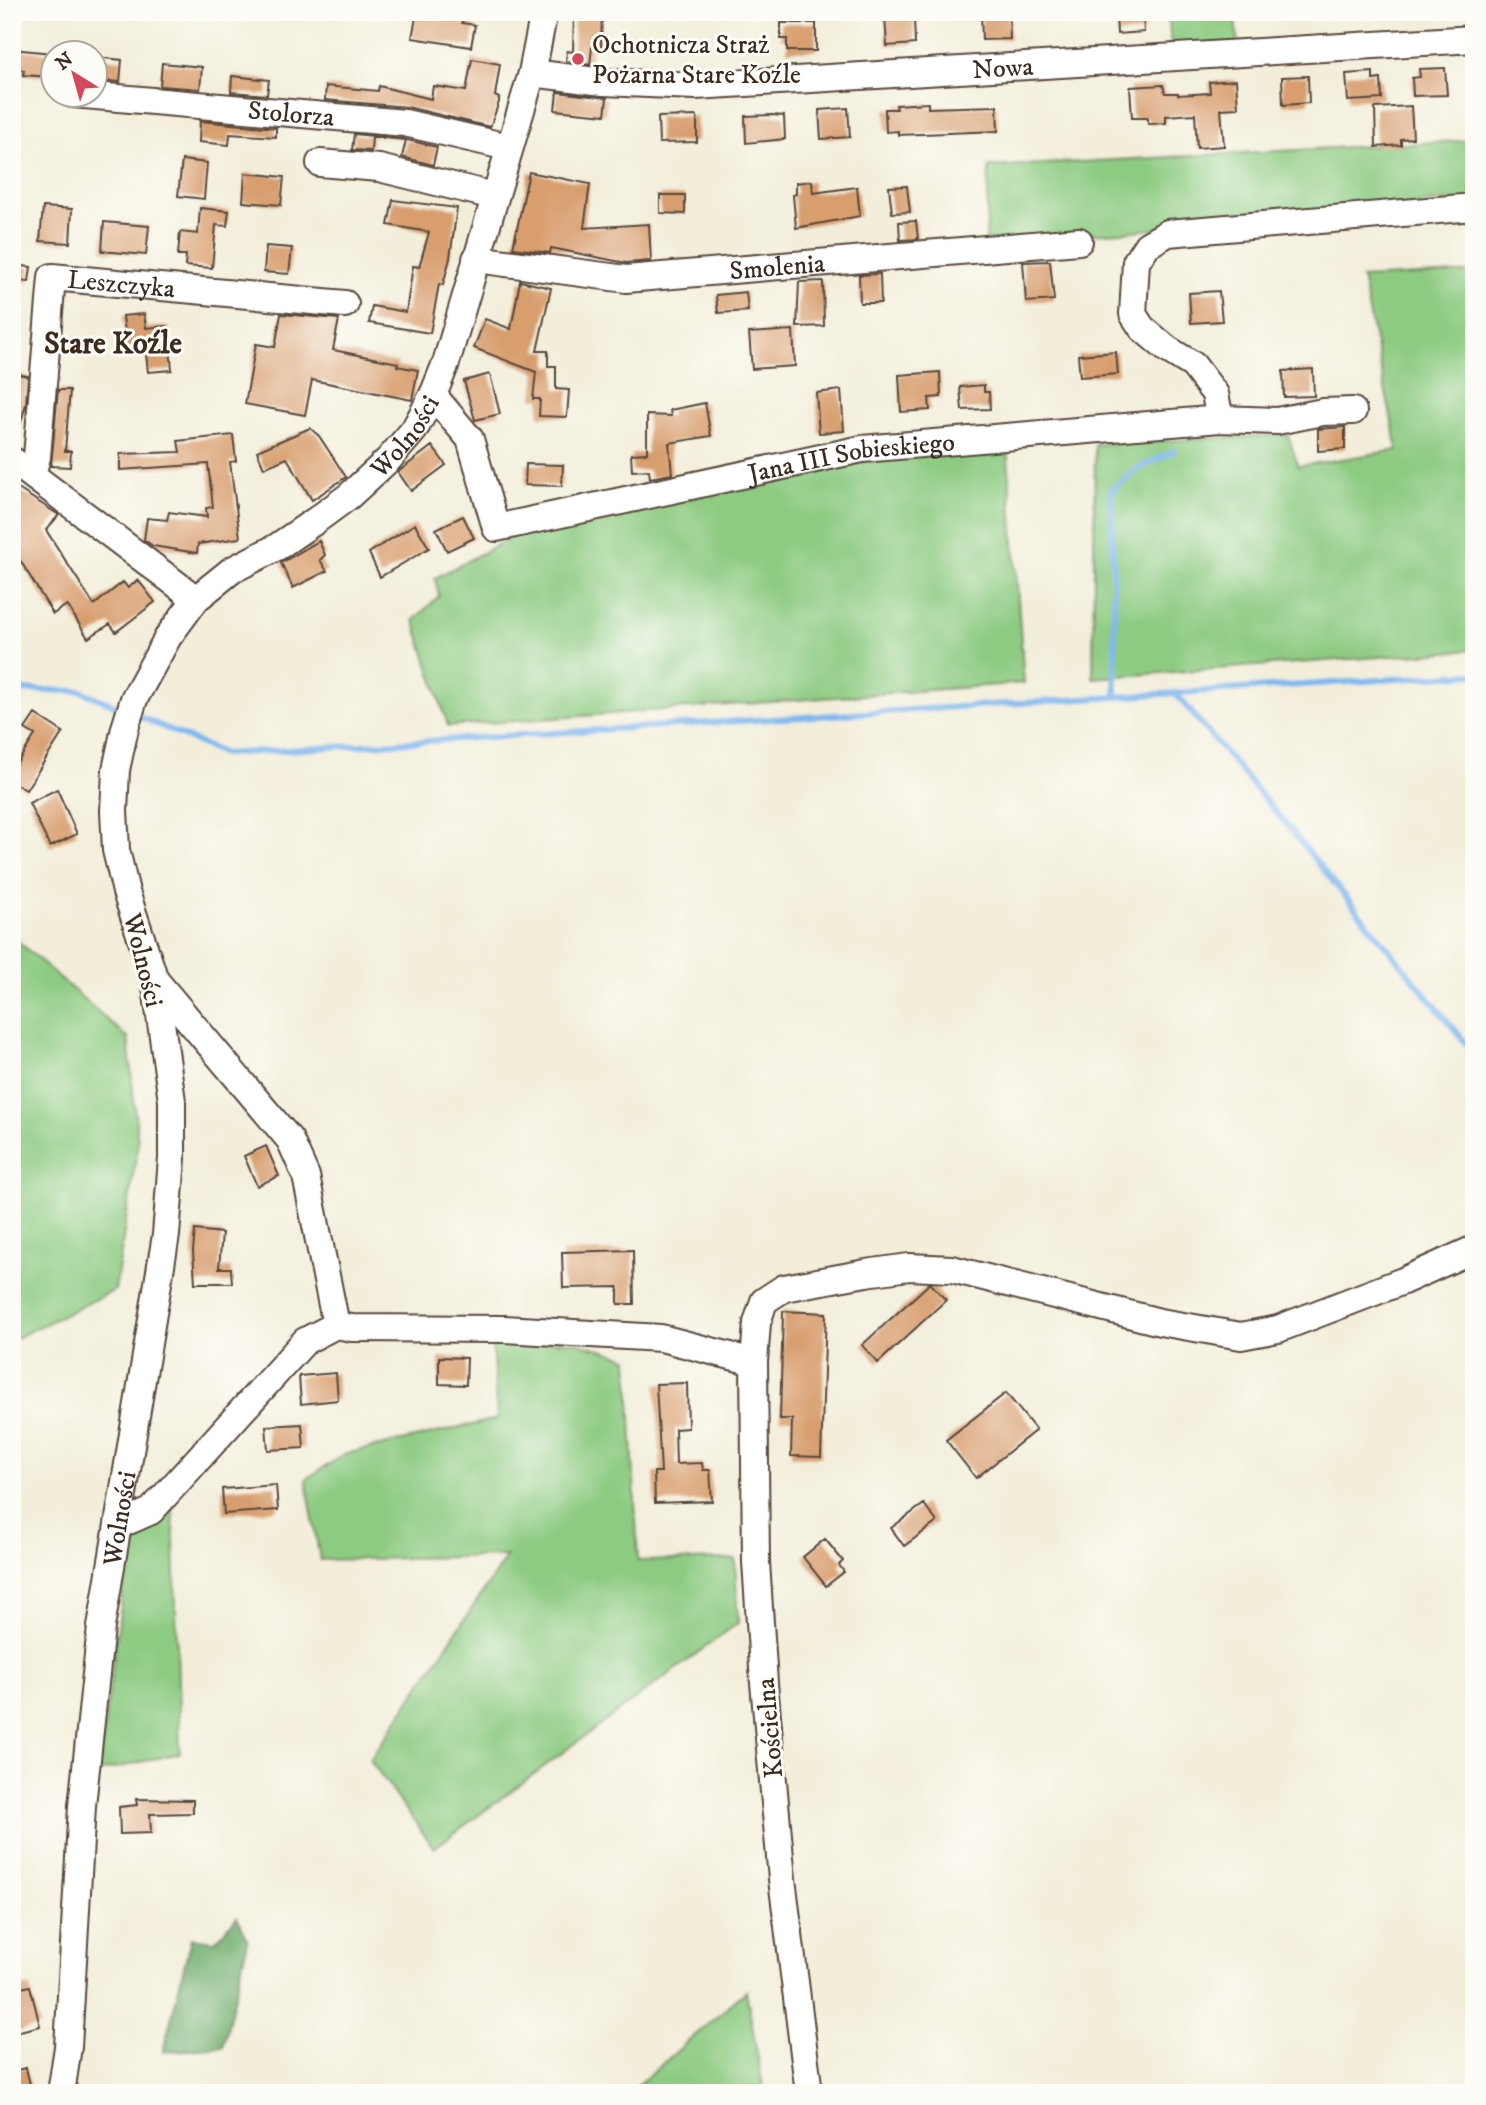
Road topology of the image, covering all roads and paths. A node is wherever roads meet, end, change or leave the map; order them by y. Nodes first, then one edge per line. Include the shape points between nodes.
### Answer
1 (544, 12) edge
2 (1474, 39) edge
3 (532, 73) junction
4 (108, 97) edge
5 (509, 147) junction
6 (320, 163) dead end
7 (494, 196) junction
8 (1474, 207) edge
9 (1079, 241) dead end
10 (476, 259) junction
11 (345, 304) dead end
12 (433, 396) junction
13 (1353, 411) dead end
14 (1220, 419) junction
15 (22, 467) edge
16 (196, 599) junction
17 (155, 980) junction
18 (1474, 1249) edge
19 (336, 1325) junction
20 (754, 1362) junction
21 (120, 1525) junction
22 (61, 2093) edge
23 (809, 2093) edge

1 - 3 street, Wolności
2 - 3 street, Nowa via 695,86
3 - 5 street, Wolności
4 - 5 street, Stolorza via 405,123
5 - 7 street, Wolności
6 - 7 street via 379,168
7 - 10 street, Wolności
8 - 14 street via 1168,233 1147,245 1136,261 1133,314 1167,349 1194,365 1215,394
9 - 10 street, Smolenia via 626,279
10 - 12 street, Wolności
11 - 15 street, Leszczyka via 52,277 37,457
12 - 14 street, Jana III Sobieskiego via 470,439 496,528 862,449
12 - 16 street, Wolności via 414,430 349,496 277,547 232,570
13 - 14 street via 1278,421
15 - 16 street, Leszczyka
16 - 17 street, Wolności via 168,637 134,699 116,770 116,850
17 - 19 street via 290,1140 306,1176
17 - 21 street, Wolności via 172,1101 172,1158 166,1235
18 - 20 street, Kościelna via 1290,1324 1241,1336 1160,1322 952,1269 909,1267 866,1273 784,1288 764,1301
19 - 20 street via 661,1338
19 - 21 street via 305,1341 151,1511
20 - 23 street, Kościelna via 756,1562 764,1683
21 - 22 street, Wolności via 101,1627 82,1806 68,2047

